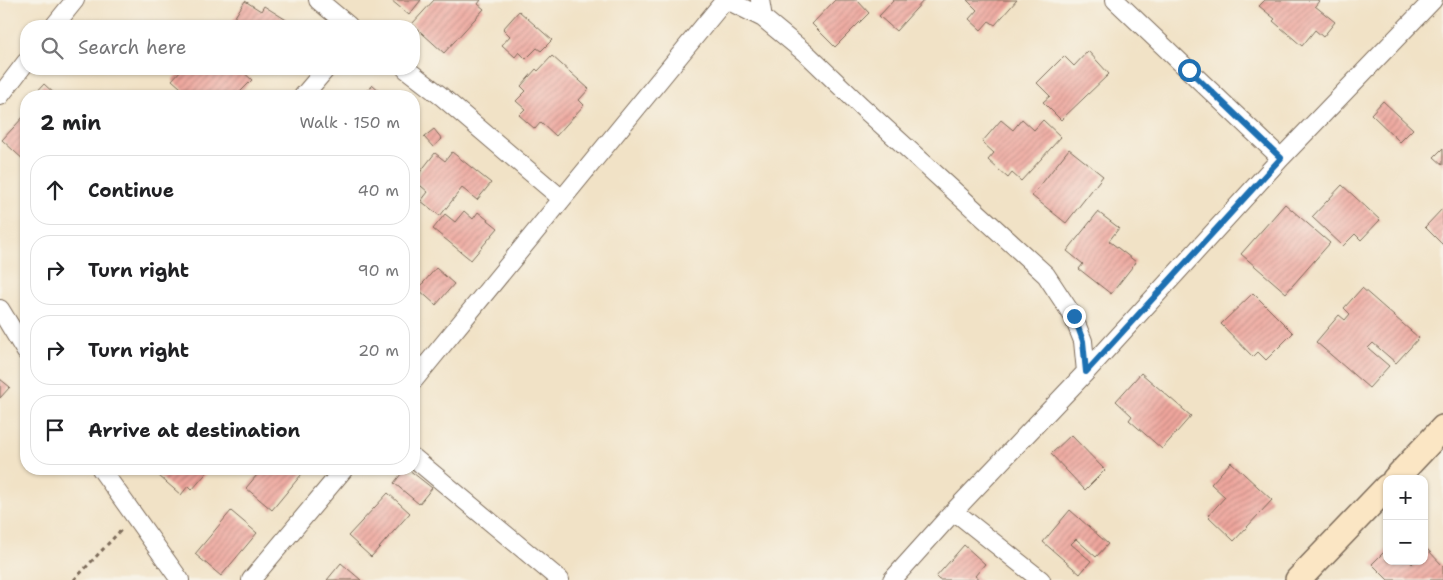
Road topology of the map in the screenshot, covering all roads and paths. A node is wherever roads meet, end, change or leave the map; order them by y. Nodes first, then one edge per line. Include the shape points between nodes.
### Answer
1 (75, 0) edge
2 (318, 0) edge
3 (726, 0) edge
4 (760, 0) edge
5 (1116, 0) edge
6 (1433, 0) edge
7 (763, 18) junction
8 (59, 20) edge
9 (342, 20) edge
10 (20, 70) edge
11 (321, 75) edge
12 (414, 75) edge
13 (308, 90) edge
14 (0, 96) edge
15 (1281, 158) junction
16 (562, 199) junction
17 (0, 308) edge
18 (20, 342) edge
19 (1086, 372) junction
20 (420, 373) edge
21 (1443, 428) edge
22 (420, 463) edge
23 (106, 475) edge
24 (339, 475) edge
25 (1398, 475) edge
26 (1383, 491) edge
27 (954, 511) junction
28 (134, 517) junction
29 (74, 580) edge
30 (180, 580) edge
31 (251, 580) edge
32 (560, 580) edge
33 (892, 580) edge
34 (1041, 580) edge
35 (1298, 580) edge

1 - 8 street
2 - 9 street
3 - 7 street
3 - 16 street
4 - 7 street
5 - 15 street
6 - 15 street
7 - 19 street via 809,56 1046,275 1074,316 1083,341
10 - 14 street
11 - 13 street
12 - 16 street
15 - 19 street
16 - 20 street
17 - 18 street
19 - 27 street
21 - 25 main road
22 - 32 street
23 - 28 street
24 - 31 street
26 - 35 main road
27 - 33 street
27 - 34 street
28 - 29 path
28 - 30 street

